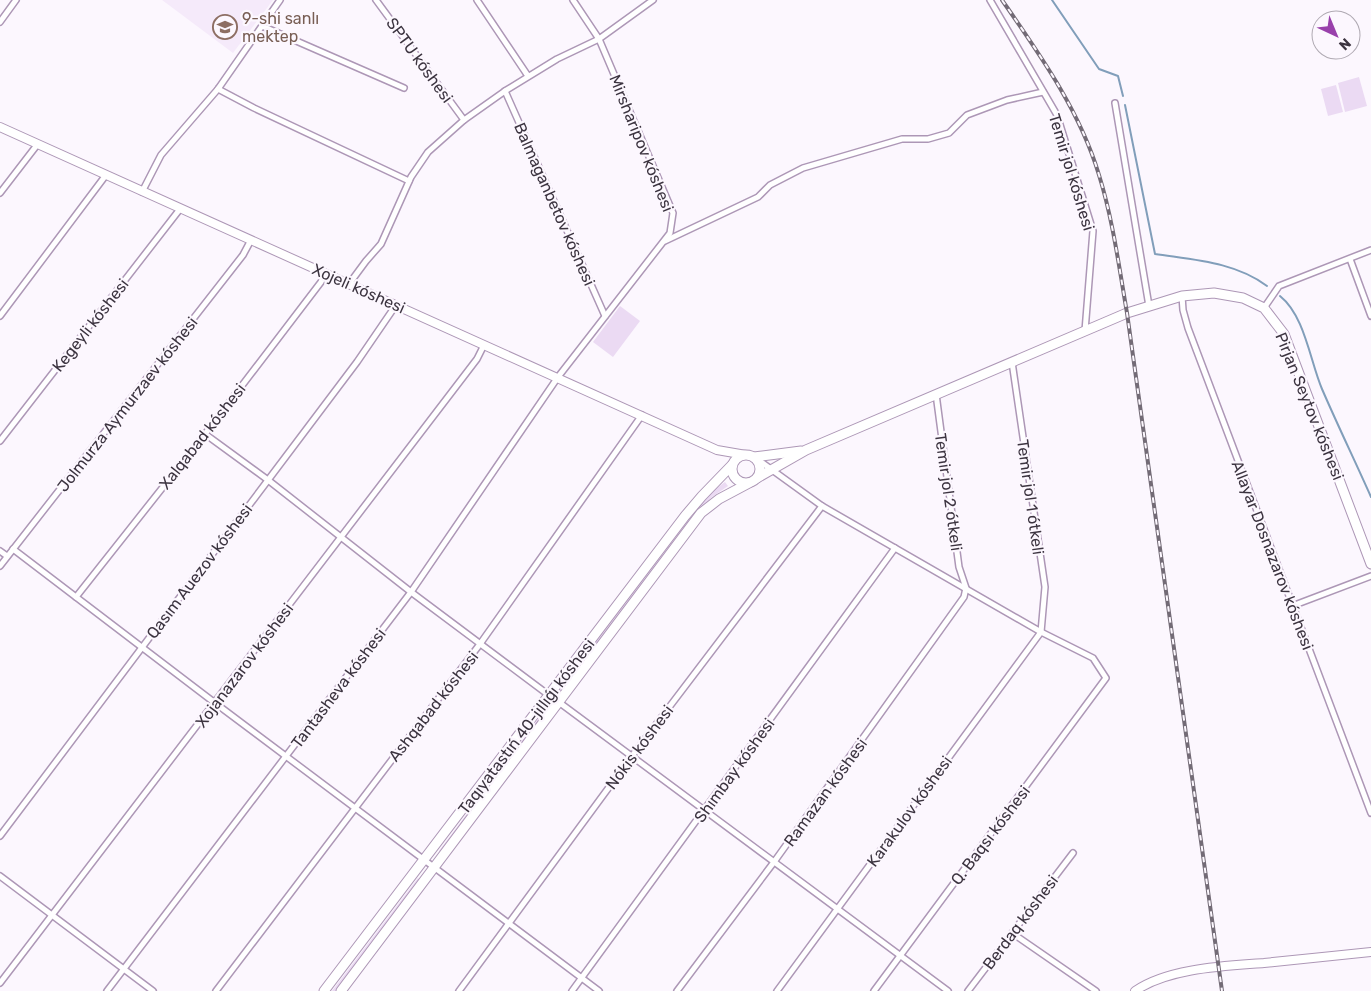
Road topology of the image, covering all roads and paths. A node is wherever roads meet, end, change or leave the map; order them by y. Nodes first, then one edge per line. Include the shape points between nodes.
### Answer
1 (16, 0) edge
2 (280, 0) edge
3 (376, 0) edge
4 (477, 0) edge
5 (573, 0) edge
6 (653, 0) edge
7 (990, 0) edge
8 (0, 22) edge
9 (262, 26) junction
10 (599, 39) junction
11 (528, 76) junction
12 (218, 88) junction
13 (404, 88) dead end
14 (505, 91) junction
15 (1044, 92) junction
16 (1115, 103) dead end
17 (464, 120) junction
18 (0, 127) edge
19 (37, 145) junction
20 (106, 175) junction
21 (410, 181) junction
22 (142, 192) junction
23 (0, 194) edge
24 (180, 208) junction
25 (251, 240) junction
26 (662, 243) junction
27 (1371, 250) edge
28 (1350, 258) junction
29 (325, 273) junction
30 (349, 284) junction
31 (1182, 296) junction
32 (396, 305) junction
33 (1149, 306) junction
34 (1264, 308) junction
35 (0, 316) edge
36 (605, 316) junction
37 (1371, 316) edge
38 (1084, 331) junction
39 (484, 344) junction
40 (1012, 362) junction
41 (558, 377) junction
42 (936, 394) junction
43 (642, 415) junction
44 (205, 434) junction
45 (0, 441) edge
46 (717, 450) junction
47 (806, 450) junction
48 (752, 457) junction
49 (732, 465) junction
50 (771, 470) junction
51 (268, 480) junction
52 (753, 480) junction
53 (822, 506) junction
54 (341, 538) junction
55 (896, 548) junction
56 (13, 549) junction
57 (0, 550) edge
58 (7, 556) junction
59 (1371, 564) edge
60 (0, 566) edge
61 (1371, 576) edge
62 (966, 588) junction
63 (411, 592) junction
64 (76, 597) junction
65 (1292, 606) junction
66 (1041, 632) junction
67 (480, 644) junction
68 (142, 647) junction
69 (550, 696) junction
70 (215, 703) junction
71 (560, 703) junction
72 (632, 756) junction
73 (286, 757) junction
74 (355, 807) junction
75 (705, 810) junction
76 (1371, 813) edge
77 (0, 836) edge
78 (1073, 853) dead end
79 (424, 860) junction
80 (774, 862) junction
81 (435, 868) junction
82 (0, 876) edge
83 (837, 909) junction
84 (52, 915) junction
85 (510, 923) junction
86 (1012, 933) junction
87 (1371, 952) edge
88 (900, 955) junction
89 (124, 969) junction
90 (582, 978) junction
91 (0, 983) edge
92 (107, 991) edge
93 (153, 991) edge
94 (216, 991) edge
95 (324, 991) edge
96 (341, 991) edge
97 (459, 991) edge
98 (572, 991) edge
99 (600, 991) edge
100 (676, 991) edge
101 (777, 991) edge
102 (874, 991) edge
103 (948, 991) edge
104 (968, 991) edge
105 (1096, 991) edge
106 (1135, 991) edge

1 - 8 street
2 - 9 street
3 - 17 street, SPTU kóshesi
4 - 11 street
5 - 10 street, Mirsharipov kóshesi
6 - 10 street
7 - 15 street, Temir jol kóshesi
9 - 12 street
9 - 13 street
10 - 11 street
10 - 26 street, Mirsharipov kóshesi via 673,213 670,233
11 - 14 street
12 - 21 street
12 - 22 street via 161,155
14 - 17 street
14 - 36 street, Balmaganbetov kóshesi
15 - 26 street via 1007,100 967,115 949,133 928,139 902,139 803,168 770,185 758,197
15 - 38 street, Temir jol kóshesi via 1057,115 1093,231
16 - 33 street
17 - 21 street via 428,152
18 - 19 street, Xojeli kóshesi
19 - 20 street, Xojeli kóshesi
19 - 23 street
20 - 22 street, Xojeli kóshesi
20 - 35 street
21 - 30 street via 381,244
22 - 24 street, Xojeli kóshesi
24 - 25 street, Xojeli kóshesi
24 - 45 street, Kegeyli kóshesi
25 - 29 street, Xojeli kóshesi
25 - 56 street, Jolmurza Aymurzaev kóshesi
26 - 36 street, Mirsharipov kóshesi
27 - 28 street
28 - 34 street via 1279,286
28 - 37 street
29 - 30 street, Xojeli kóshesi
29 - 44 street, Xalqabad kóshesi
30 - 32 street, Xojeli kóshesi
31 - 33 main road, Pirjan Seytov kóshesi
31 - 34 main road, Pirjan Seytov kóshesi via 1214,293 1243,298
31 - 65 street, Allayar Dosnazarov kóshesi via 1188,328
32 - 39 street, Xojeli kóshesi
32 - 51 street, Qasım Auezov kóshesi
33 - 38 main road, Pirjan Seytov kóshesi
34 - 59 main road, Pirjan Seytov kóshesi via 1284,334
36 - 41 street, Mirsharipov kóshesi
38 - 40 main road, Pirjan Seytov kóshesi
39 - 41 street, Xojeli kóshesi
39 - 54 street, Xojanazarov kóshesi via 478,360
40 - 42 main road, Pirjan Seytov kóshesi
40 - 66 street, Temir jol 1 ótkeli via 1045,587
41 - 43 street, Xojeli kóshesi
41 - 63 street, Tantasheva kóshesi
42 - 47 main road, Pirjan Seytov kóshesi
42 - 62 street, Temir jol 2 ótkeli via 959,567
43 - 46 street, Xojeli kóshesi
43 - 67 street, Ashqabad kóshesi
44 - 51 street
44 - 64 street, Xalqabad kóshesi
46 - 48 street
46 - 49 street
47 - 48 main road
47 - 50 main road, Taqıyatastıń 40-jıllıǵı kóshesi
48 - 49 main road via 737,458
48 - 50 street
48 - 52 main road via 760,467
49 - 52 main road via 740,482
49 - 69 main road, Taqıyatastıń 40-jıllıǵı kóshesi via 685,516
50 - 52 main road, Taqıyatastıń 40-jıllıǵı kóshesi
50 - 53 street
51 - 54 street
51 - 68 street, Qasım Auezov kóshesi
52 - 71 main road, Taqıyatastıń 40-jıllıǵı kóshesi via 701,513
53 - 55 street
53 - 72 street, Nókis kóshesi
54 - 63 street
54 - 70 street, Xojanazarov kóshesi
55 - 62 street
55 - 75 street, Shımbay kóshesi
56 - 58 street, Jolmurza Aymurzaev kóshesi
56 - 64 street
57 - 58 street
58 - 60 street, Jolmurza Aymurzaev kóshesi
61 - 65 street
62 - 66 street
62 - 80 street, Ramazan kóshesi via 964,597
63 - 67 street
63 - 73 street, Tantasheva kóshesi
64 - 68 street
65 - 76 street, Allayar Dosnazarov kóshesi
66 - 83 street, Karakulov kóshesi
66 - 88 street, Q. Baqsı kóshesi via 1093,658 1106,678
67 - 69 street
67 - 74 street, Ashqabad kóshesi
68 - 70 street
68 - 77 street, Qasım Auezov kóshesi
69 - 79 main road, Taqıyatastıń 40-jıllıǵı kóshesi
70 - 73 street
70 - 84 street, Xojanazarov kóshesi
71 - 72 street
71 - 81 main road, Taqıyatastıń 40-jıllıǵı kóshesi
72 - 75 street
72 - 85 street, Nókis kóshesi
73 - 74 street
73 - 89 street, Tantasheva kóshesi
74 - 79 street
74 - 94 street, Ashqabad kóshesi
75 - 80 street
75 - 90 street, Shımbay kóshesi
78 - 86 street, Berdaq kóshesi
79 - 81 street
79 - 95 main road, Taqıyatastıń 40-jıllıǵı kóshesi
80 - 83 street
80 - 100 street, Ramazan kóshesi
81 - 85 street
81 - 96 main road, Taqıyatastıń 40-jıllıǵı kóshesi
82 - 84 street
83 - 88 street
83 - 101 street, Karakulov kóshesi
84 - 89 street
84 - 91 street, Xojanazarov kóshesi
85 - 90 street
85 - 97 street, Nókis kóshesi
86 - 104 street, Berdaq kóshesi
86 - 105 street
87 - 106 street via 1212,968 1162,977
88 - 102 street, Q. Baqsı kóshesi
88 - 103 street
89 - 92 street, Tantasheva kóshesi
89 - 93 street
90 - 98 street, Shımbay kóshesi
90 - 99 street

